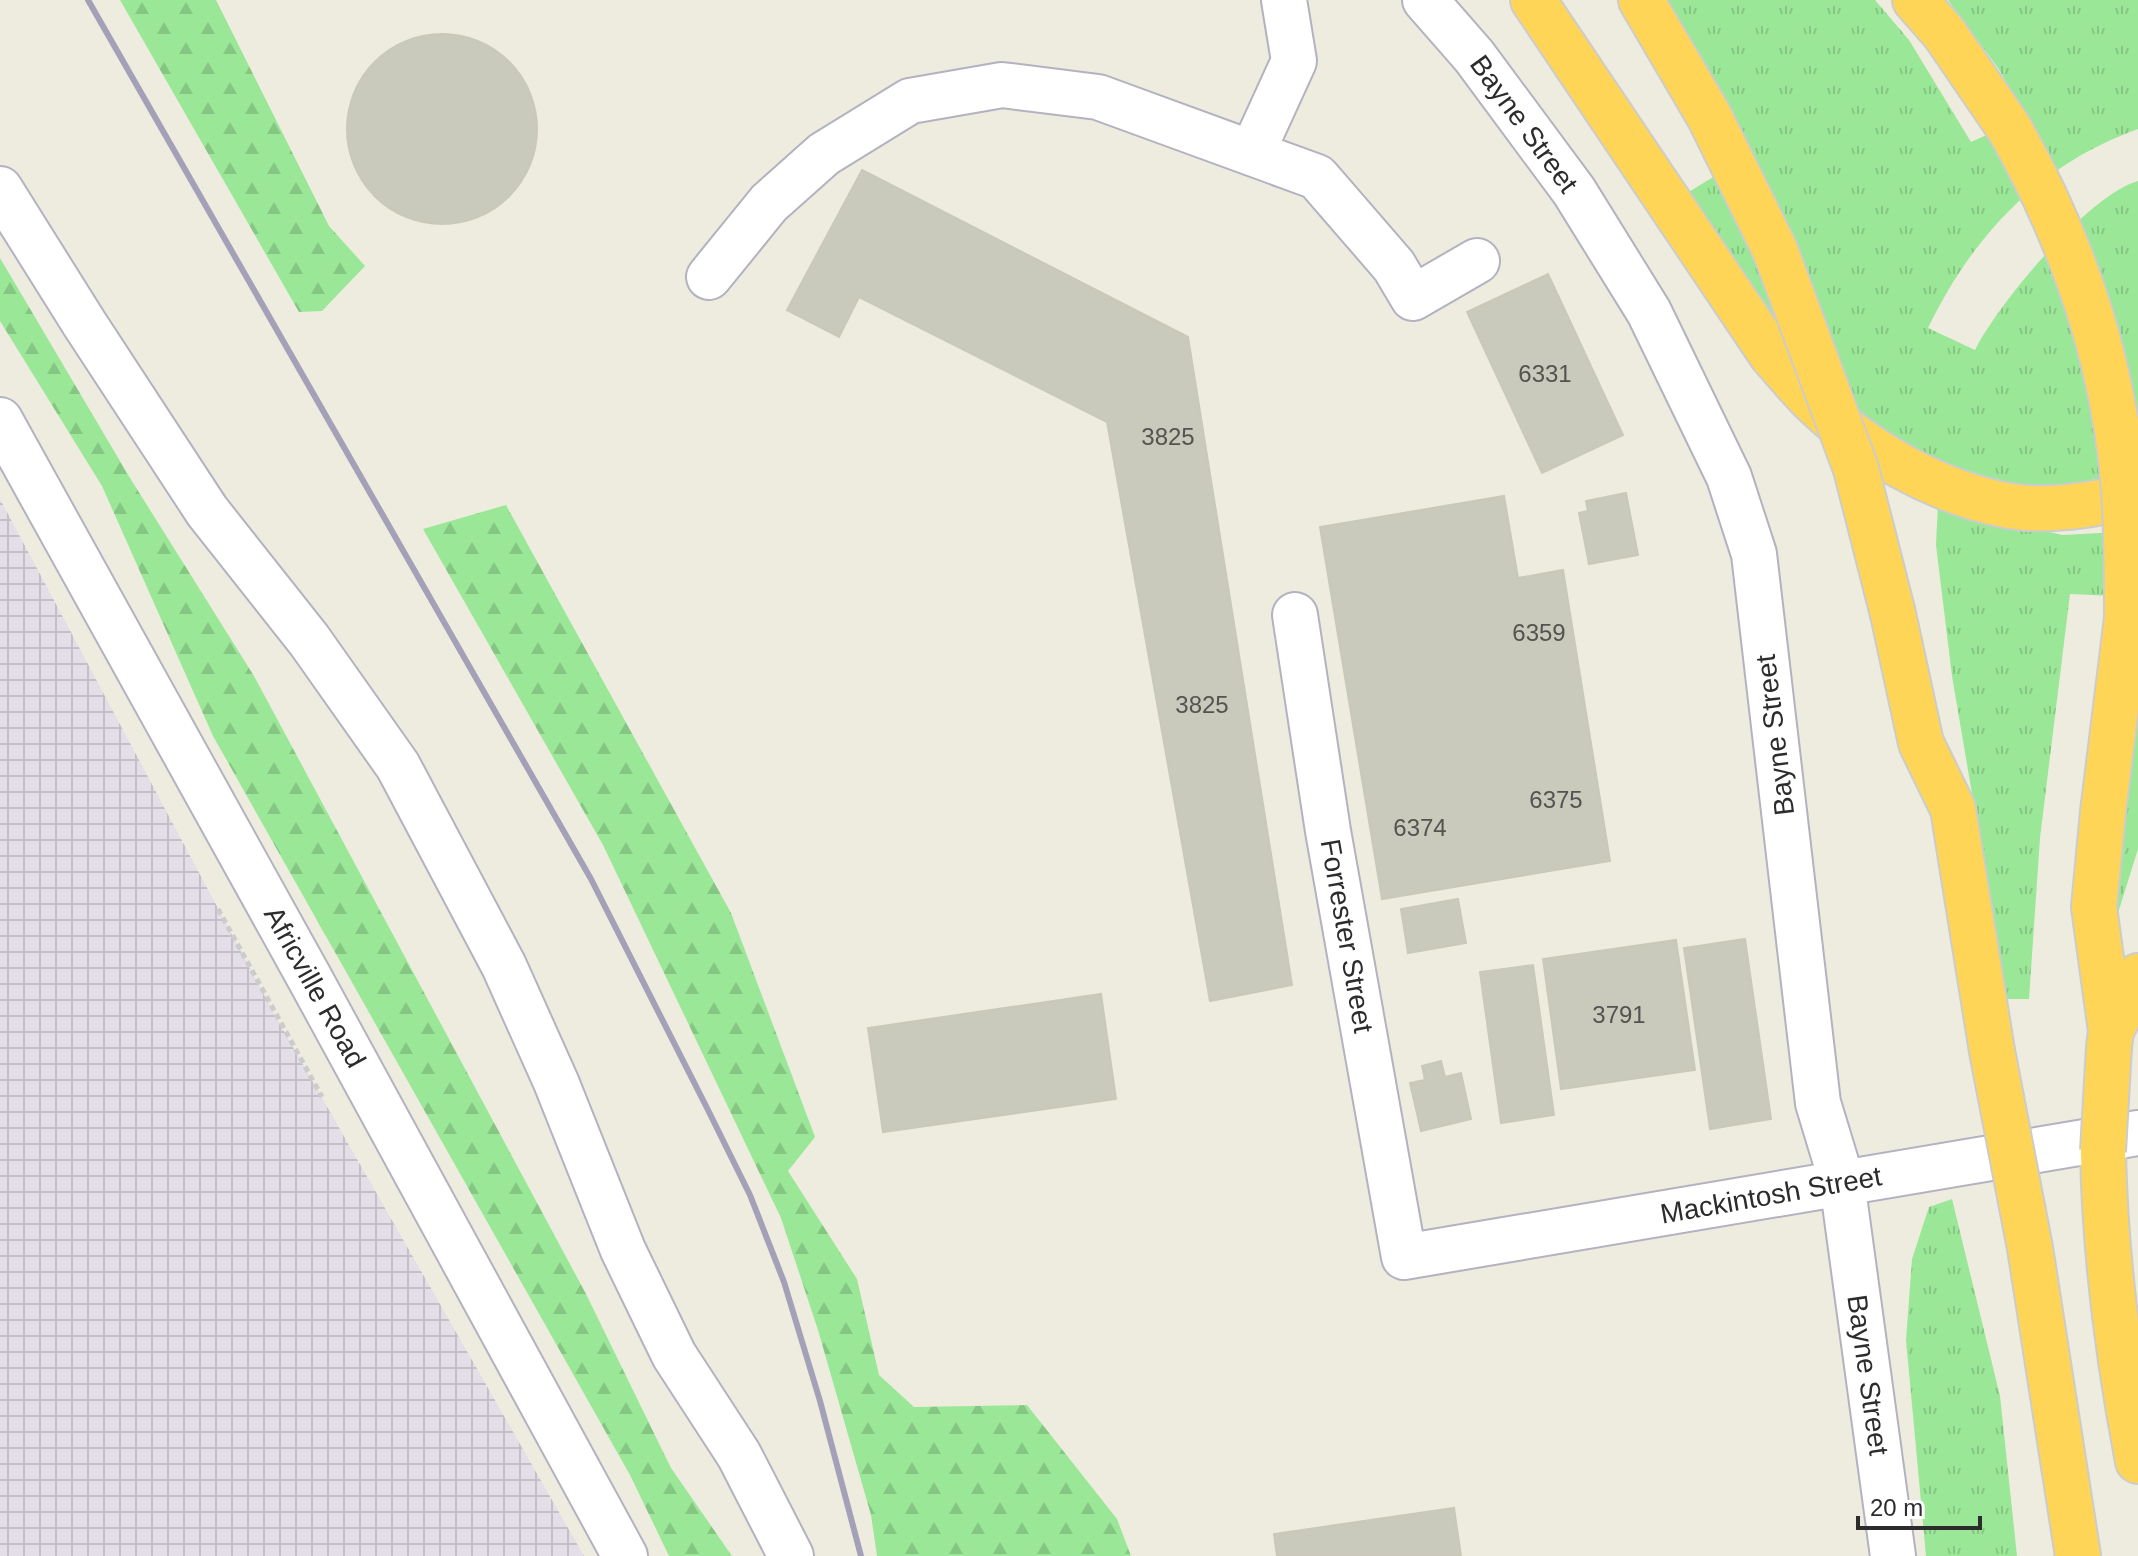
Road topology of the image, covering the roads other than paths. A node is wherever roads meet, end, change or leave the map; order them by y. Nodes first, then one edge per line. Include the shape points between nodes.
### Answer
1 (1284, 0) edge
2 (1425, 0) edge
3 (1533, 0) edge
4 (1641, 0) edge
5 (1915, 0) edge
6 (1252, 153) junction
7 (0, 189) edge
8 (1477, 261) dead end
9 (709, 277) dead end
10 (0, 420) edge
11 (2138, 496) edge
12 (1295, 615) dead end
13 (2138, 976) edge
14 (2110, 1039) junction
15 (2138, 1133) edge
16 (1842, 1182) junction
17 (1404, 1257) joint
18 (2138, 1461) edge
19 (625, 1556) edge
20 (791, 1556) edge
21 (1893, 1556) edge
22 (2078, 1556) edge

1 - 6 street via 1294,61
2 - 16 street, Bayne Street via 1474,56 1574,191 1649,312 1729,477 1754,554 1818,1103
3 - 11 highway via 1756,334 1812,400 1851,433 1959,494 2012,506 2069,508
4 - 22 highway, bridge via 1709,116 1775,250 1856,469 1921,743 1953,809
5 - 14 highway, bridge via 2009,128 2051,209 2093,319 2107,377 2124,488 2127,618 2094,907
6 - 8 street via 1317,177 1394,266 1413,298
6 - 9 street via 1098,97 1002,85 910,101 824,154 769,203
7 - 20 street via 207,511 309,640 398,766 504,966 623,1250 674,1355 739,1455
10 - 19 street, Africville Road
12 - 17 street, Forrester Street
13 - 14 highway
14 - 18 highway, bridge via 2104,1230 2119,1362
15 - 16 street, Mackintosh Street
16 - 17 street, Mackintosh Street
16 - 21 street, Bayne Street

